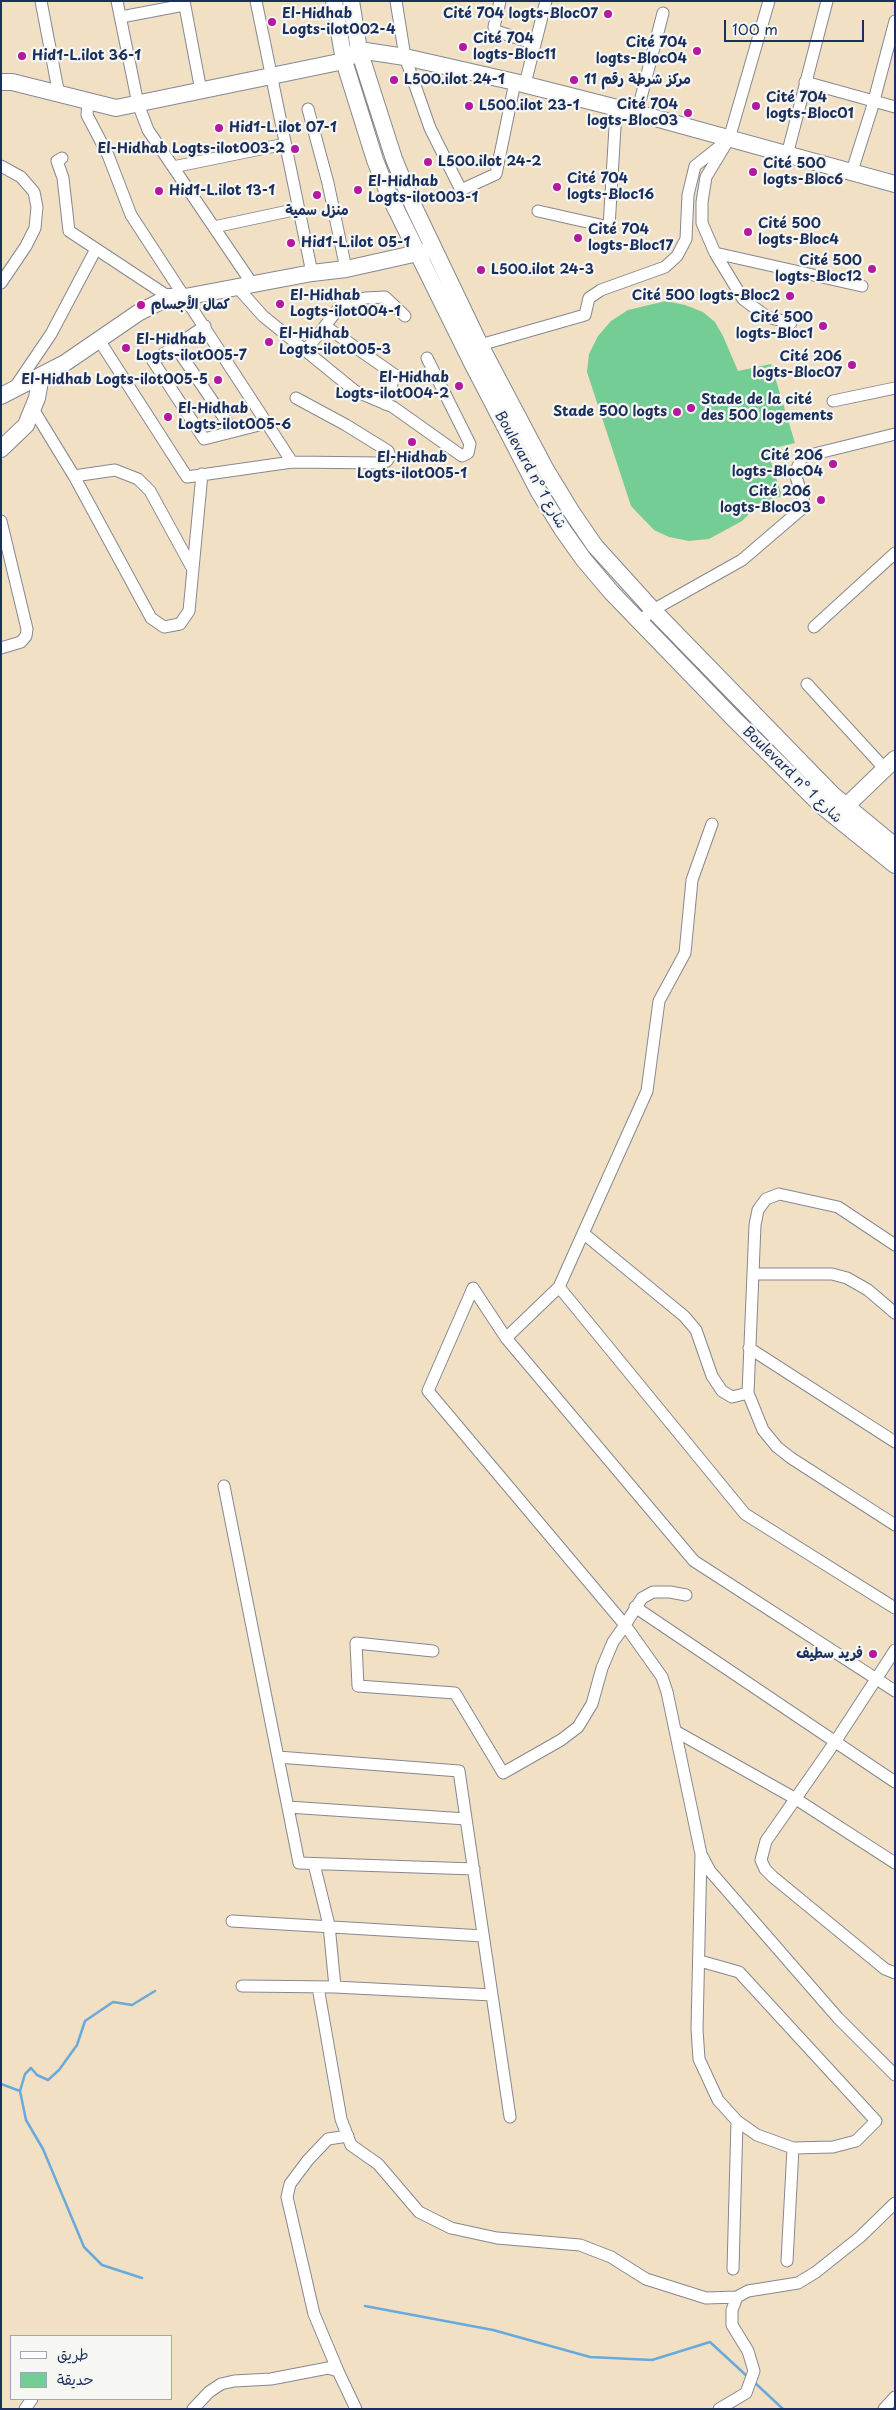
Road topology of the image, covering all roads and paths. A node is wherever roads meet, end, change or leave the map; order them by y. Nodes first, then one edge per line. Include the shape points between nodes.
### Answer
1 (41, 1) edge
2 (117, 1) edge
3 (256, 1) edge
4 (334, 1) edge
5 (351, 1) edge
6 (396, 1) edge
7 (500, 1) edge
8 (546, 1) edge
9 (769, 1) edge
10 (826, 1) edge
11 (184, 3) edge
12 (663, 13) dead end
13 (121, 17) junction
14 (894, 29) edge
15 (535, 44) junction
16 (359, 50) junction
17 (405, 57) junction
18 (344, 61) junction
19 (271, 77) junction
20 (1, 82) edge
21 (804, 82) junction
22 (520, 83) junction
23 (201, 91) junction
24 (59, 95) junction
25 (874, 101) junction
26 (88, 102) junction
27 (138, 104) junction
28 (895, 107) edge
29 (620, 108) junction
30 (308, 109) dead end
31 (637, 113) junction
32 (729, 138) junction
33 (285, 144) junction
34 (787, 155) junction
35 (62, 158) dead end
36 (1, 166) edge
37 (173, 167) junction
38 (852, 171) junction
39 (895, 184) edge
40 (298, 209) junction
41 (538, 211) dead end
42 (214, 226) junction
43 (96, 249) junction
44 (434, 249) junction
45 (716, 253) junction
46 (417, 255) junction
47 (346, 269) junction
48 (312, 273) junction
49 (1, 284) edge
50 (245, 286) junction
51 (862, 286) dead end
52 (177, 297) junction
53 (405, 316) dead end
54 (791, 323) dead end
55 (205, 326) junction
56 (325, 326) junction
57 (99, 340) junction
58 (480, 345) junction
59 (175, 346) junction
60 (306, 351) junction
61 (427, 358) dead end
62 (41, 376) junction
63 (895, 388) edge
64 (6, 394) edge
65 (296, 398) dead end
66 (833, 401) dead end
67 (385, 404) junction
68 (33, 409) junction
69 (267, 423) junction
70 (233, 432) junction
71 (895, 434) edge
72 (1, 449) edge
73 (292, 462) junction
74 (202, 474) junction
75 (74, 476) junction
76 (1, 521) edge
77 (895, 553) edge
78 (191, 566) junction
79 (653, 610) junction
80 (639, 622) junction
81 (814, 627) dead end
82 (1, 648) edge
83 (807, 684) dead end
84 (892, 763) edge
85 (840, 811) junction
86 (712, 824) dead end
87 (895, 846) edge
88 (895, 865) edge
89 (583, 1233) junction
90 (895, 1245) edge
91 (754, 1274) junction
92 (559, 1287) junction
93 (895, 1312) edge
94 (506, 1338) junction
95 (749, 1348) junction
96 (748, 1393) junction
97 (895, 1442) edge
98 (224, 1486) dead end
99 (895, 1524) edge
100 (686, 1595) dead end
101 (635, 1607) junction
102 (895, 1608) edge
103 (625, 1625) junction
104 (895, 1650) edge
105 (433, 1651) dead end
106 (877, 1679) junction
107 (895, 1691) edge
108 (677, 1732) junction
109 (835, 1742) junction
110 (278, 1757) junction
111 (895, 1782) edge
112 (796, 1799) junction
113 (288, 1807) junction
114 (466, 1819) junction
115 (701, 1854) junction
116 (895, 1862) edge
117 (314, 1864) junction
118 (474, 1869) junction
119 (232, 1921) dead end
120 (329, 1925) junction
121 (483, 1936) junction
122 (700, 1961) junction
123 (895, 1973) edge
124 (242, 1986) dead end
125 (318, 1987) junction
126 (335, 1987) junction
127 (492, 1995) junction
128 (895, 2075) edge
129 (510, 2117) dead end
130 (737, 2121) junction
131 (348, 2136) junction
132 (793, 2148) junction
133 (895, 2203) edge
134 (786, 2261) dead end
135 (733, 2269) dead end
136 (737, 2297) junction
137 (338, 2371) junction
138 (895, 2397) edge
139 (193, 2409) edge
140 (356, 2409) edge
141 (719, 2409) edge
142 (884, 2409) edge

1 - 24 street
2 - 13 street
3 - 19 street
4 - 18 main road, Boulevard n° شارع 1
5 - 16 main road, Boulevard n° شارع 1
6 - 17 street
7 - 15 street via 494,27 496,31
8 - 15 street
9 - 32 street
10 - 21 street
11 - 13 street
11 - 23 street
12 - 31 street
13 - 27 street
14 - 25 street
15 - 22 street
16 - 17 main road
16 - 18 main road
16 - 44 main road, Boulevard n° شارع 1 via 394,159
17 - 22 main road
17 - 22 street via 430,128 461,190 496,174
18 - 19 main road
18 - 46 main road, Boulevard n° شارع 1 via 375,160
19 - 23 main road
19 - 33 street
20 - 24 main road
21 - 25 street
21 - 34 street
22 - 29 main road
23 - 27 main road
24 - 26 main road
25 - 28 street
25 - 38 street
26 - 27 main road via 116,108
26 - 52 street via 87,115 108,155 130,215
27 - 37 street via 148,130
29 - 31 main road
29 - 41 street via 615,128 609,227
30 - 47 street
31 - 32 main road
32 - 34 main road
32 - 45 street via 706,177 702,202 702,223
32 - 58 street via 695,166 688,195 686,239 677,256 665,266 601,290 589,298 584,315
33 - 37 street
33 - 40 street
34 - 38 main road
35 - 43 street via 57,161 63,178 69,231
36 - 49 street via 21,177 34,192 36,207 35,228
37 - 42 street
38 - 39 main road
40 - 42 street
40 - 48 street
42 - 50 street
43 - 52 street
43 - 64 street via 51,334
44 - 46 main road
44 - 58 main road, Boulevard n° شارع 1
45 - 51 street
45 - 54 street via 743,299 767,317
46 - 47 main road
46 - 80 main road, Boulevard n° شارع 1 via 539,492 584,560
47 - 48 main road
48 - 50 main road
50 - 52 main road
50 - 60 street via 263,316
52 - 55 street
52 - 57 main road via 138,313
53 - 56 street via 385,297 365,298 341,305
55 - 59 street
55 - 69 street
56 - 60 street
56 - 67 street via 395,376
57 - 62 main road
57 - 74 street via 187,477
58 - 79 main road, Boulevard n° شارع 1 via 546,470 571,510 595,546
59 - 70 street
59 - 70 street via 153,361 204,439
60 - 67 street via 354,391
61 - 67 street via 470,444 468,453 462,456
62 - 64 main road
62 - 68 main road
63 - 66 street
65 - 73 street via 355,430 388,451 390,456 381,463
68 - 72 main road via 21,432
68 - 75 street
69 - 70 street
69 - 73 street
71 - 79 street via 802,457 795,473 805,506 742,560
73 - 74 street
74 - 78 street
75 - 78 street via 115,470 138,479 150,491
75 - 78 street via 151,618 159,625 175,627 187,616
76 - 82 street via 27,629 21,642
77 - 81 street
79 - 80 street
79 - 85 main road, Boulevard n° شارع 1
80 - 85 main road, Boulevard n° شارع 1
83 - 84 street
84 - 85 main road
85 - 87 main road, Boulevard n° شارع 1
85 - 88 main road, Boulevard n° شارع 1
86 - 89 street via 692,880 685,953 659,1001 648,1091
89 - 92 street
89 - 96 street via 684,1316 696,1330 712,1376 722,1391 732,1397
90 - 91 street via 838,1207 779,1194 766,1199 758,1210
91 - 93 street via 832,1274 847,1278
91 - 95 street
92 - 94 street
92 - 102 street via 745,1514
94 - 103 street via 472,1288 428,1391
94 - 106 street via 694,1561
95 - 96 street
95 - 97 street
96 - 99 street via 763,1430 777,1447
98 - 110 street
100 - 101 street via 653,1592
101 - 103 street
101 - 109 street
103 - 105 street via 602,1668 592,1704 578,1727 503,1774 455,1693 358,1686 356,1642
103 - 108 street via 662,1677
104 - 106 street
106 - 107 street
106 - 109 street
108 - 112 street
108 - 115 street
109 - 111 street
109 - 112 street
110 - 113 street
110 - 114 street via 459,1771
112 - 116 street
112 - 123 street via 766,1841 761,1860 765,1868 885,1969
113 - 114 street
113 - 117 street via 299,1863
114 - 118 street
115 - 122 street
115 - 128 street via 710,1871 838,2018
117 - 118 street
117 - 120 street
118 - 121 street
119 - 120 street
120 - 121 street
120 - 126 street
121 - 127 street
122 - 130 street via 697,2028 700,2059 718,2100
122 - 132 street via 739,1972 876,2121 856,2141 833,2147
124 - 125 street
125 - 126 street
125 - 131 street via 341,2119
126 - 127 street
127 - 129 street
130 - 132 street via 757,2135
130 - 135 street
131 - 136 street via 351,2145 378,2164 419,2212 451,2228 497,2238 580,2245 611,2257 646,2279 706,2298
131 - 137 street via 328,2139 290,2184 287,2197 314,2314
132 - 134 street
133 - 136 street via 860,2237 798,2283 748,2291
136 - 141 street via 732,2310 732,2325 748,2351 754,2370 746,2393
137 - 139 street via 328,2368 271,2379 234,2381 209,2392
137 - 140 street
138 - 142 street

